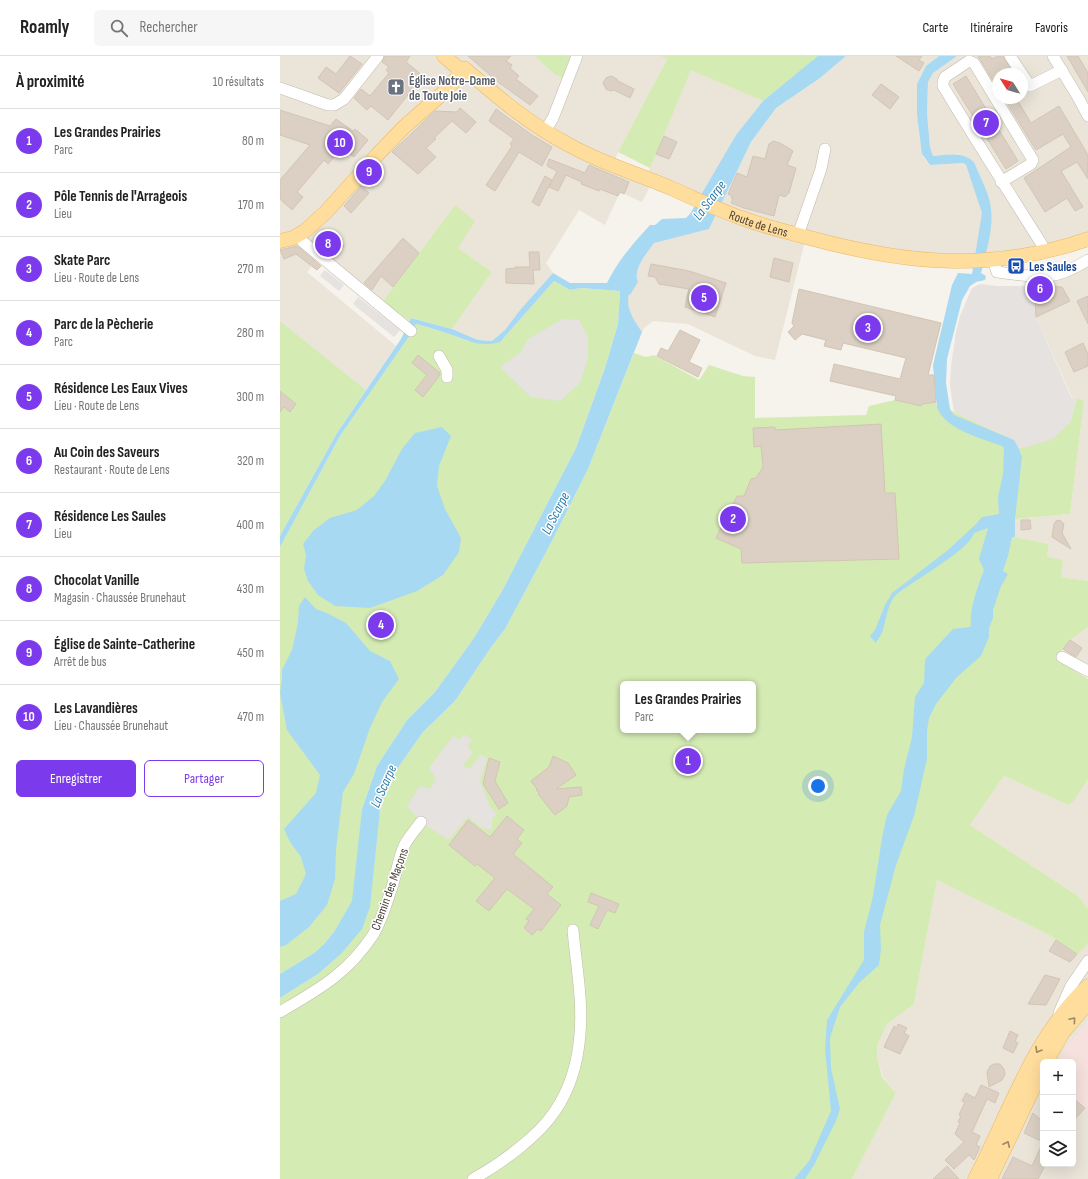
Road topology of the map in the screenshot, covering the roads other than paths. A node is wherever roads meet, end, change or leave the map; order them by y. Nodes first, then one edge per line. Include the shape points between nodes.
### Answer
1 (378, 56) edge
2 (444, 56) edge
3 (457, 56) edge
4 (577, 56) edge
5 (1010, 56) edge
6 (1053, 56) edge
7 (1062, 70) junction
8 (468, 72) junction
9 (280, 88) edge
10 (1088, 116) edge
11 (545, 131) junction
12 (825, 149) dead end
13 (1002, 182) junction
14 (298, 235) junction
15 (798, 235) junction
16 (1088, 239) edge
17 (280, 241) edge
18 (1045, 252) junction
19 (1088, 260) edge
20 (986, 263) junction
21 (408, 329) dead end
22 (439, 356) dead end
23 (447, 377) dead end
24 (1062, 657) dead end
25 (1088, 672) edge
26 (421, 822) dead end
27 (573, 930) dead end
28 (1088, 961) edge
29 (1088, 986) edge
30 (1088, 1003) edge
31 (280, 1012) edge
32 (1053, 1026) junction
33 (1048, 1059) edge
34 (1040, 1073) edge
35 (979, 1177) edge
36 (473, 1179) edge

1 - 9 street via 344,99 334,105
2 - 8 main road, Route de Lens via 458,68
3 - 8 main road
4 - 11 street via 553,118
5 - 7 street via 1030,86
6 - 7 street
7 - 10 street
8 - 11 main road, Route de Lens via 517,113
8 - 14 main road via 404,127 326,212
11 - 15 main road, Route de Lens via 572,148 721,210
12 - 15 street via 821,169
13 - 13 street via 1031,164 1033,160 974,63 969,61 945,77 944,86
13 - 18 street
14 - 17 main road
14 - 21 street via 303,242
15 - 20 main road, Route de Lens via 901,258
16 - 18 main road, Route de Lens
18 - 20 main road, Route de Lens
19 - 20 street via 1052,277 1037,277
22 - 23 street via 447,370
24 - 25 street
26 - 31 street, Chemin des Maçons via 405,845 395,881 373,934 341,973
27 - 36 street via 578,969 580,1033 578,1056 569,1086 555,1111 542,1126 502,1161
28 - 32 street via 1071,986
29 - 32 main road
33 -> 30 main road via 1063,1032
32 -> 35 main road via 1027,1070
35 -> 34 main road

